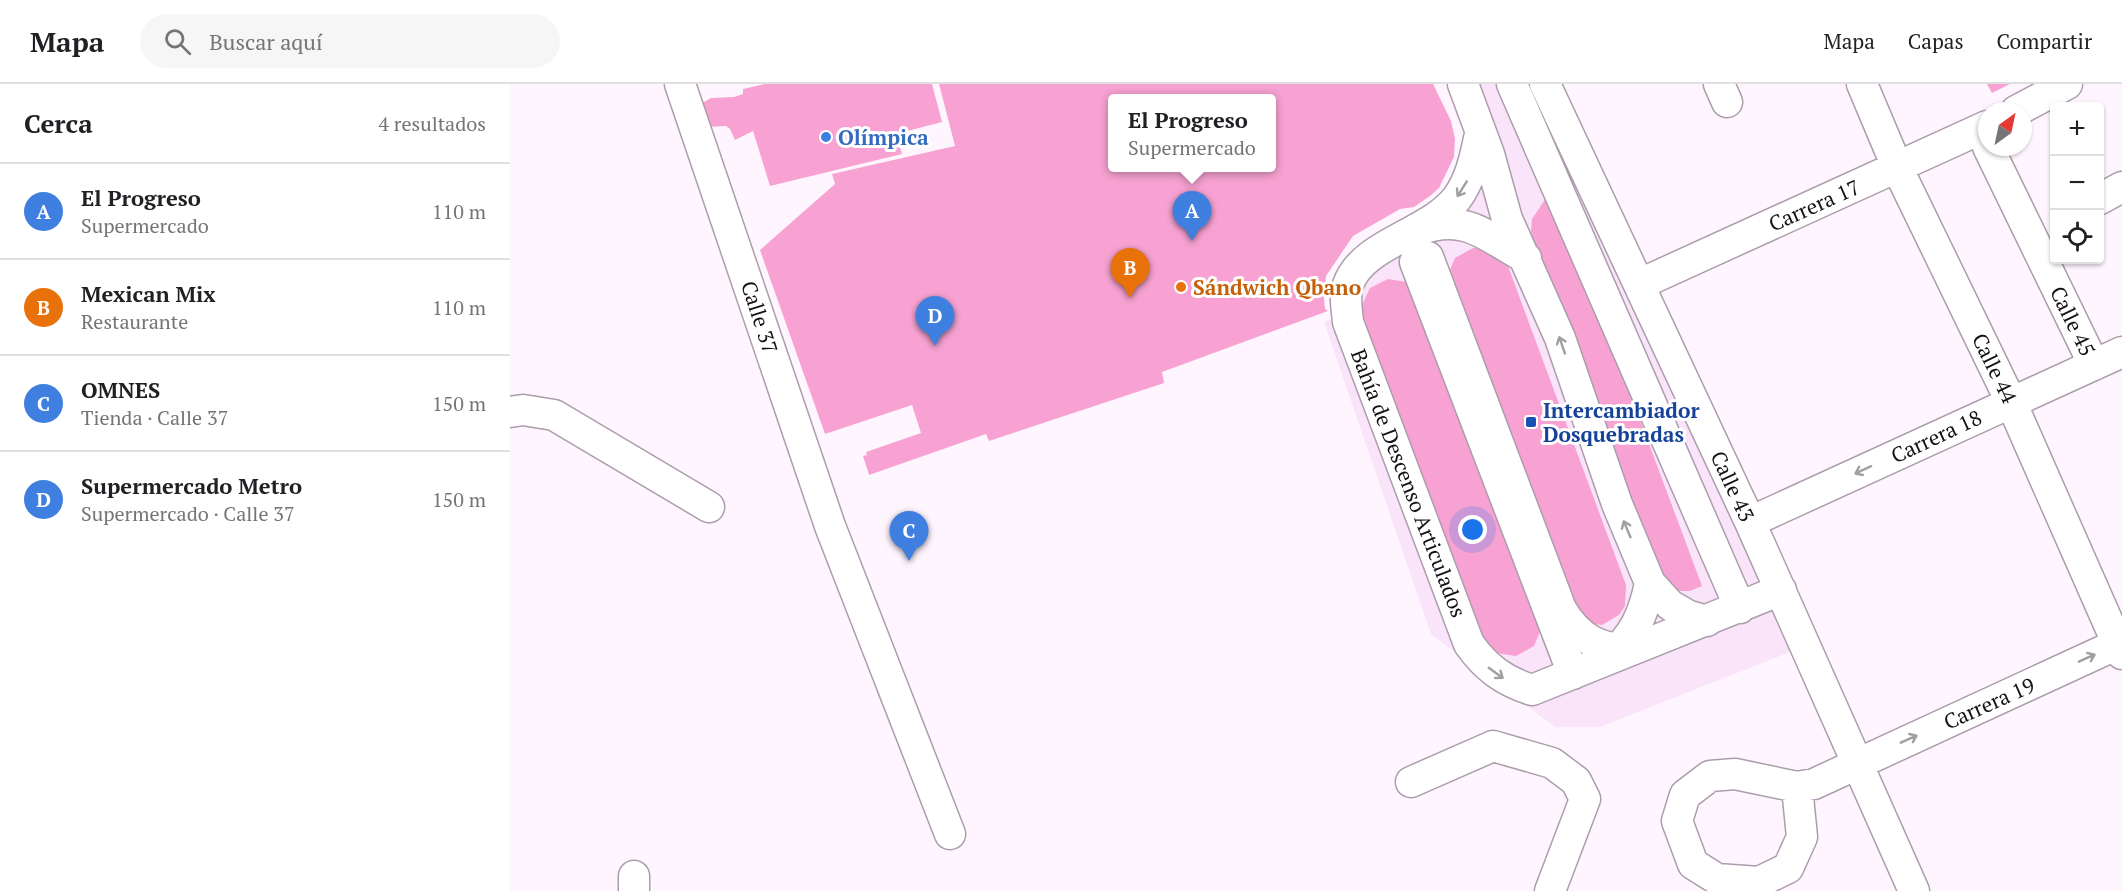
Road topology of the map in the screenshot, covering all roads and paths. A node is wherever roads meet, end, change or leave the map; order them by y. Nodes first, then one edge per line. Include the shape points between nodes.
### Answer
1 (680, 84) edge
2 (1463, 84) edge
3 (1512, 84) edge
4 (1545, 84) edge
5 (1862, 84) edge
6 (2067, 84) edge
7 (2032, 103) edge
8 (1480, 134) junction
9 (1978, 140) edge
10 (1998, 156) edge
11 (1897, 167) junction
12 (2122, 188) edge
13 (2104, 197) edge
14 (2043, 227) edge
15 (1412, 233) junction
16 (1526, 258) junction
17 (1640, 284) junction
18 (2122, 352) edge
19 (2094, 365) junction
20 (2011, 402) junction
21 (510, 412) edge
22 (710, 507) dead end
23 (1750, 522) junction
24 (1650, 583) junction
25 (1781, 590) junction
26 (1740, 608) junction
27 (1561, 609) junction
28 (1707, 621) junction
29 (2121, 647) edge
30 (1618, 654) junction
31 (1574, 674) junction
32 (1856, 763) junction
33 (1411, 782) dead end
34 (1797, 787) junction
35 (950, 834) dead end
36 (1550, 891) edge
37 (1914, 891) edge

1 - 35 street, Calle 37 via 830,526
2 - 8 street
3 - 26 street
4 - 17 street, Calle 43
5 - 11 street, Calle 44
6 - 7 street
8 -> 15 street via 1467,182 1456,200
8 - 16 street via 1507,219
9 - 11 street, Carrera 17
10 - 14 street, Calle 45
11 - 17 street, Carrera 17
11 - 20 street, Calle 44
12 - 13 street
14 - 19 street, Calle 45
15 - 16 street via 1450,223 1470,227 1489,234
15 -> 31 street, Bahía de Descenso Articulados via 1371,256 1352,275 1346,300 1348,322 1469,644 1496,674 1532,690
24 -> 16 street via 1617,504 1560,338
17 - 23 street, Calle 43
18 - 19 street, Carrera 18
19 - 20 street, Carrera 18
20 -> 23 street, Carrera 18
20 - 29 street, Calle 44
21 - 22 street via 554,416
23 - 25 street, Calle 43
24 - 28 street via 1670,605
24 - 30 street via 1640,619
25 - 26 street, Bahía de Descenso Articulados
25 - 32 street, Calle 43
26 - 28 street, Bahía de Descenso Articulados
27 - 30 street via 1583,637
27 - 31 street
27 - 31 street via 1430,260 1420,254 1415,262
28 - 30 street, Bahía de Descenso Articulados
32 -> 29 street, Carrera 19
30 - 31 street, Bahía de Descenso Articulados
32 - 34 street, Carrera 19 via 1814,784
32 - 37 street, Calle 43
33 - 36 street via 1493,746 1552,763 1576,781 1585,800
34 - 34 street via 1802,837 1788,868 1759,882 1717,879 1693,864 1677,821 1685,795 1710,776 1735,774

